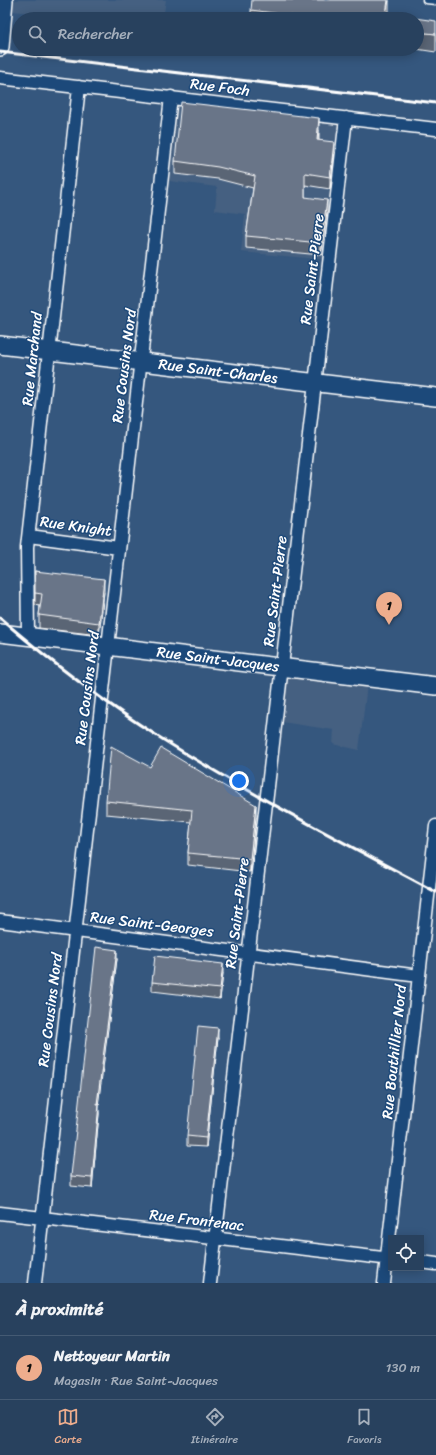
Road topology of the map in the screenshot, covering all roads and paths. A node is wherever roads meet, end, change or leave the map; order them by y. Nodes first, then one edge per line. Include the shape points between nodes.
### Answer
1 (4, 0) edge
2 (426, 0) edge
3 (436, 1) edge
4 (0, 47) edge
5 (0, 78) edge
6 (79, 87) junction
7 (171, 97) junction
8 (346, 118) junction
9 (436, 129) edge
10 (0, 345) edge
11 (49, 351) junction
12 (141, 362) junction
13 (315, 383) junction
14 (436, 397) edge
15 (29, 536) junction
16 (119, 548) junction
17 (0, 633) edge
18 (28, 636) junction
19 (108, 646) junction
20 (282, 667) junction
21 (436, 686) edge
22 (436, 826) edge
23 (0, 921) edge
24 (76, 931) junction
25 (248, 953) junction
26 (419, 976) junction
27 (0, 1212) edge
28 (43, 1218) junction
29 (391, 1235) edge
30 (215, 1238) junction
31 (388, 1258) edge
32 (424, 1262) edge
33 (388, 1263) edge
34 (436, 1264) edge
35 (35, 1283) edge
36 (210, 1283) edge
37 (384, 1283) edge

1 - 4 street
2 - 3 lane
5 - 6 street, Rue Foch
6 - 7 street, Rue Foch
6 - 11 street, Rue Marchand
7 - 8 street, Rue Foch
7 - 12 street, Rue Cousins Nord
8 - 9 street, Rue Foch
8 - 13 street, Rue Saint-Pierre
10 - 11 street, Rue Saint-Charles
11 - 12 street, Rue Saint-Charles
11 - 15 street, Rue Marchand
12 - 13 street, Rue Saint-Charles
12 - 16 street, Rue Cousins Nord
13 - 14 street, Rue Saint-Charles
13 - 20 street, Rue Saint-Pierre
15 - 16 street, Rue Knight
15 - 18 street, Rue Marchand
16 - 19 street, Rue Cousins Nord
17 - 18 street, Rue Saint-Jacques
18 - 19 street, Rue Saint-Jacques
19 - 20 street, Rue Saint-Jacques
19 - 24 street, Rue Cousins Nord
20 - 21 street, Rue Saint-Jacques
20 - 25 street, Rue Saint-Pierre
22 - 26 street, Rue Bouthillier Nord
23 - 24 street, Rue Saint-Georges
24 - 25 street, Rue Saint-Georges
24 - 28 street, Rue Cousins Nord
25 - 26 street, Rue Saint-Georges
25 - 30 street, Rue Saint-Pierre
26 - 29 street, Rue Bouthillier Nord
27 - 28 street, Rue Frontenac
28 - 30 street, Rue Frontenac
28 - 35 street, Rue Cousins Nord
30 - 31 street, Rue Frontenac
30 - 36 street, Rue Saint-Pierre
32 - 34 street
33 - 37 street, Rue Bouthillier Nord

